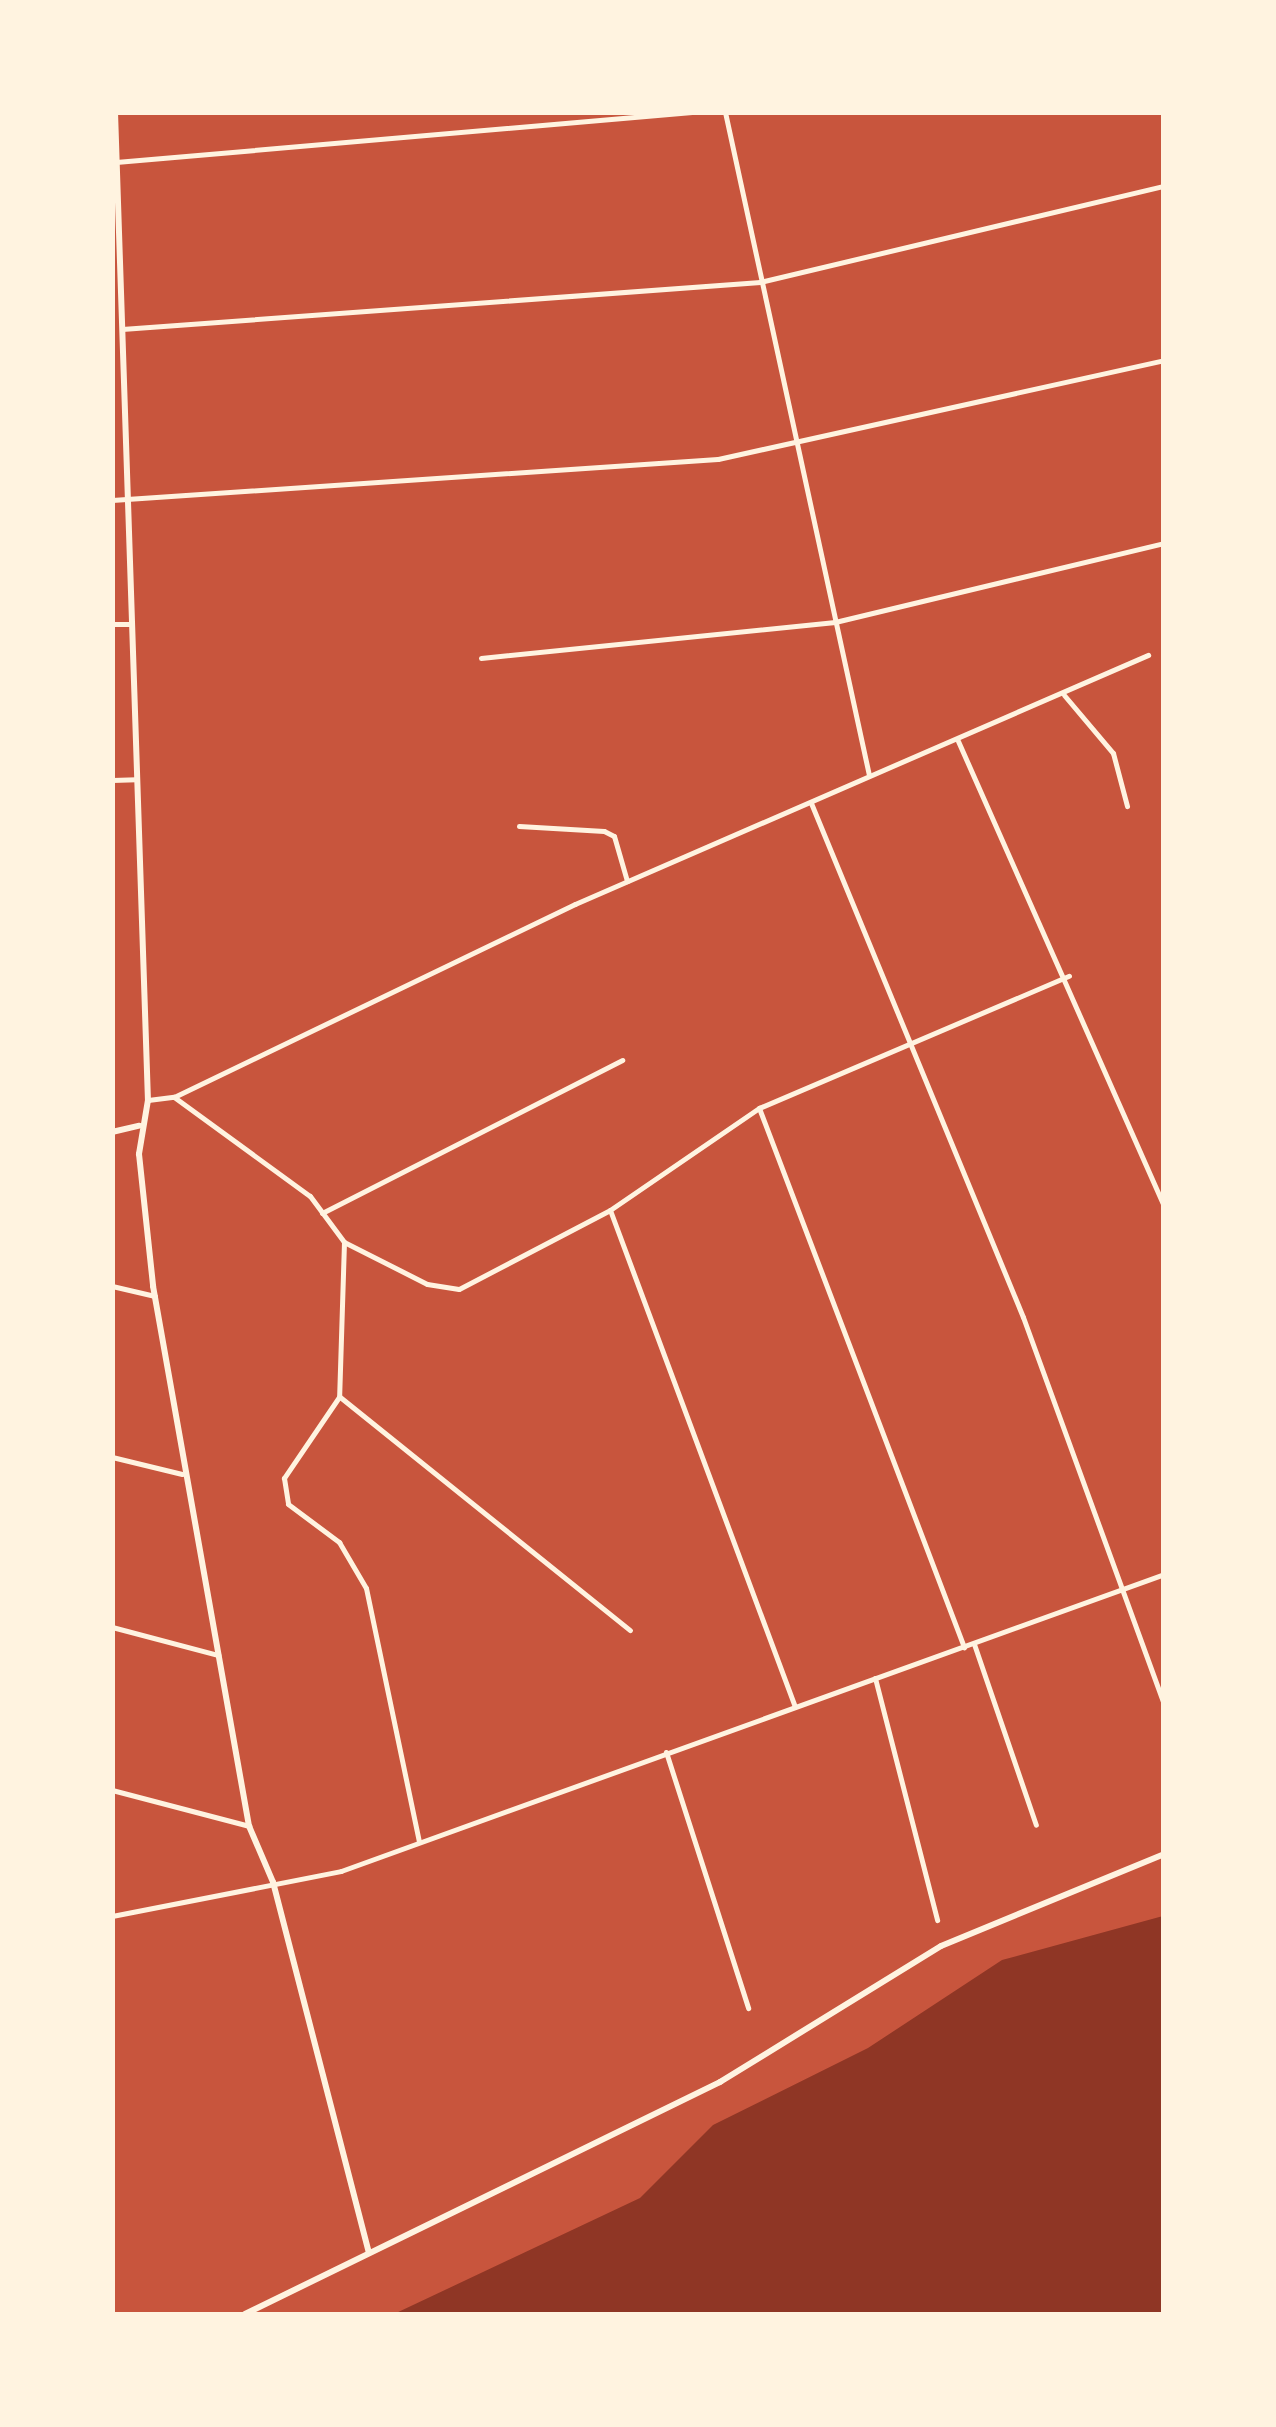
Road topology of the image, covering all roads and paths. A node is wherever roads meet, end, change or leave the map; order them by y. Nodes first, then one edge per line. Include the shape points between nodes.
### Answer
1 (114, 112) edge
2 (692, 112) edge
3 (725, 112) edge
4 (116, 162) junction
5 (1164, 186) edge
6 (760, 282) junction
7 (122, 329) junction
8 (1164, 360) edge
9 (798, 447) junction
10 (129, 499) junction
11 (112, 500) edge
12 (1164, 544) edge
13 (835, 622) junction
14 (112, 624) edge
15 (132, 624) junction
16 (1148, 654) dead end
17 (481, 658) dead end
18 (1063, 694) junction
19 (958, 741) junction
20 (869, 775) junction
21 (139, 779) junction
22 (112, 780) edge
23 (811, 803) junction
24 (1128, 806) dead end
25 (519, 826) dead end
26 (627, 881) junction
27 (1070, 976) junction
28 (908, 1047) junction
29 (622, 1060) dead end
30 (174, 1097) junction
31 (148, 1100) junction
32 (759, 1108) junction
33 (139, 1126) junction
34 (112, 1132) edge
35 (1164, 1206) edge
36 (610, 1210) junction
37 (322, 1212) junction
38 (344, 1242) junction
39 (112, 1286) edge
40 (154, 1296) junction
41 (339, 1397) junction
42 (112, 1457) edge
43 (182, 1474) junction
44 (1164, 1574) edge
45 (1124, 1587) junction
46 (112, 1627) edge
47 (630, 1630) dead end
48 (974, 1643) junction
49 (964, 1646) junction
50 (221, 1656) junction
51 (875, 1678) junction
52 (1164, 1704) edge
53 (794, 1707) junction
54 (666, 1752) junction
55 (112, 1790) edge
56 (1036, 1825) dead end
57 (249, 1826) junction
58 (419, 1842) junction
59 (1164, 1854) edge
60 (272, 1882) junction
61 (112, 1916) edge
62 (938, 1920) dead end
63 (748, 2008) dead end
64 (369, 2253) junction
65 (244, 2314) edge

1 - 4 street
2 - 4 street
3 - 6 street
4 - 7 street
5 - 6 street
6 - 7 street
6 - 9 street
7 - 10 street
8 - 9 street
9 - 10 street
9 - 13 street
10 - 11 street
10 - 15 street
12 - 13 street
13 - 17 street
13 - 20 street
14 - 15 street
15 - 21 street
16 - 18 street
18 - 19 street
18 - 24 street via 1113,752
19 - 20 street
19 - 27 street
20 - 23 street
21 - 22 street
21 - 31 street
23 - 26 street
23 - 28 street
25 - 26 street via 614,836
26 - 30 street
27 - 28 street
27 - 35 street
28 - 32 street
28 - 45 street
29 - 37 street
30 - 31 street
30 - 37 street
31 - 33 street
32 - 36 street
32 - 49 street
33 - 34 street
33 - 40 street
36 - 38 street via 449,1291
36 - 53 street
37 - 38 street
38 - 41 street
39 - 40 street
40 - 43 street
41 - 47 street
41 - 58 street via 284,1478 288,1504 339,1542 366,1588
42 - 43 street
43 - 50 street
44 - 45 street
45 - 48 street
45 - 52 street
46 - 50 street
48 - 49 street
48 - 56 street
49 - 51 street
50 - 57 street
51 - 53 street
51 - 62 street
53 - 54 street
54 - 58 street
54 - 63 street
55 - 57 street
57 - 60 street
58 - 60 street
59 - 64 street via 942,1946 720,2082
60 - 61 street
60 - 64 street
64 - 65 street

